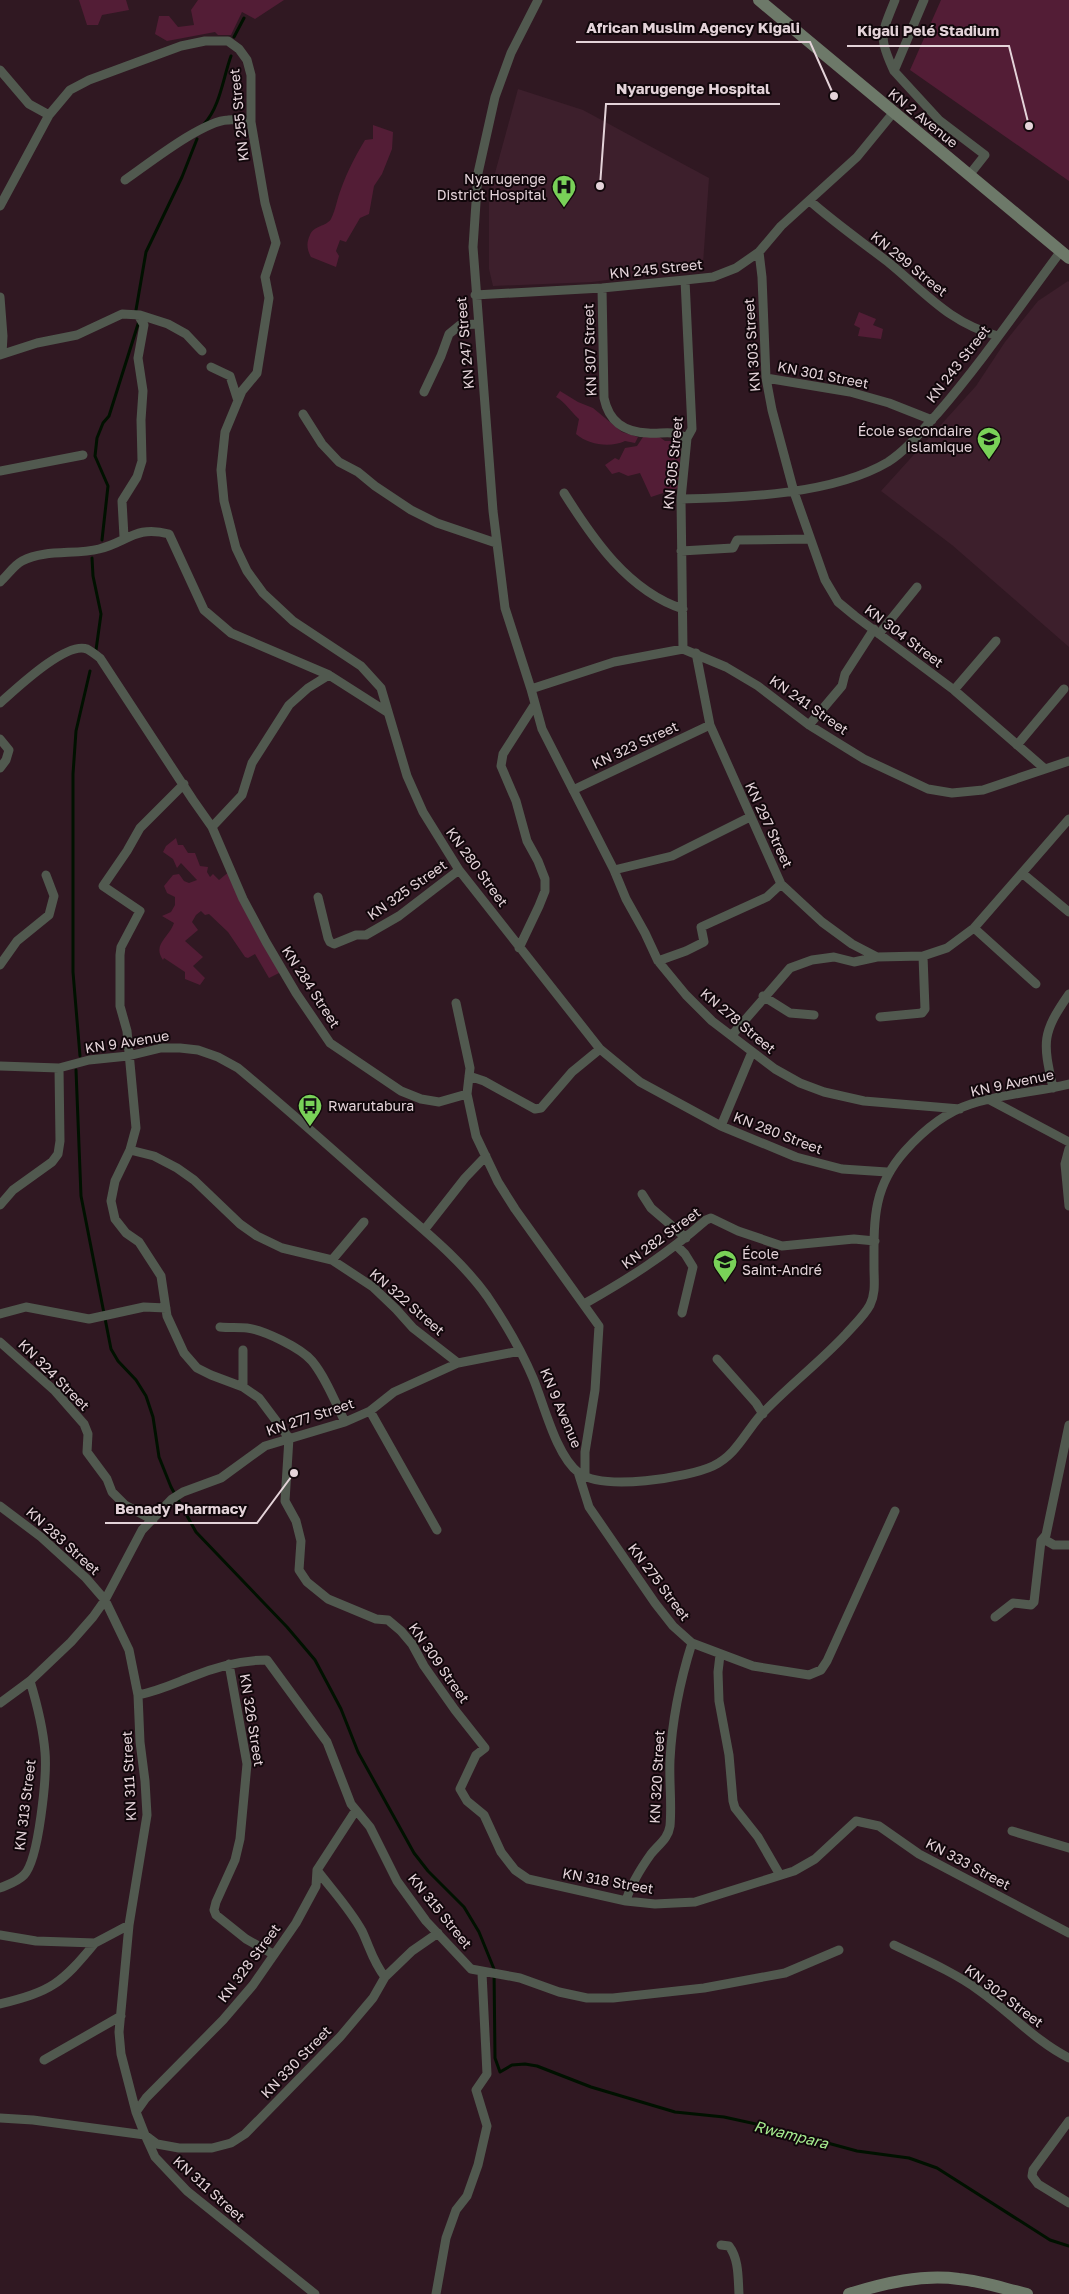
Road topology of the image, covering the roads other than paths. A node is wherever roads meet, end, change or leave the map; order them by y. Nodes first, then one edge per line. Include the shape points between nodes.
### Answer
1 (538, 0) edge
2 (760, 0) edge
3 (895, 0) edge
4 (924, 0) edge
5 (0, 70) edge
6 (894, 71) junction
7 (893, 113) junction
8 (49, 115) junction
9 (251, 122) junction
10 (970, 174) junction
11 (125, 180) dead end
12 (810, 202) junction
13 (0, 206) edge
14 (759, 252) junction
15 (1065, 254) edge
16 (685, 280) junction
17 (602, 288) junction
18 (475, 295) junction
19 (0, 297) edge
20 (138, 315) junction
21 (477, 324) junction
22 (998, 336) junction
23 (202, 351) dead end
24 (1, 355) edge
25 (211, 367) dead end
26 (257, 373) joint
27 (766, 378) junction
28 (424, 392) dead end
29 (238, 401) junction
30 (303, 414) dead end
31 (932, 420) junction
32 (687, 438) junction
33 (83, 455) dead end
34 (0, 472) edge
35 (564, 492) dead end
36 (794, 492) junction
37 (681, 499) junction
38 (124, 537) junction
39 (810, 539) junction
40 (496, 543) junction
41 (681, 551) junction
42 (0, 582) edge
43 (917, 587) dead end
44 (683, 609) junction
45 (877, 631) junction
46 (996, 641) dead end
47 (683, 649) junction
48 (696, 653) junction
49 (329, 675) junction
50 (532, 689) junction
51 (1064, 689) dead end
52 (954, 690) junction
53 (0, 703) edge
54 (535, 704) junction
55 (387, 712) junction
56 (710, 725) junction
57 (809, 725) junction
58 (0, 739) edge
59 (1017, 745) junction
60 (1069, 761) edge
61 (0, 768) edge
62 (1045, 769) junction
63 (184, 784) junction
64 (573, 790) junction
65 (750, 817) junction
66 (1069, 819) edge
67 (212, 827) junction
68 (459, 870) junction
69 (614, 870) junction
70 (1022, 873) junction
71 (46, 875) dead end
72 (781, 884) junction
73 (318, 898) dead end
74 (1069, 912) edge
75 (974, 928) junction
76 (519, 948) junction
77 (922, 956) junction
78 (877, 958) junction
79 (658, 961) junction
80 (0, 966) edge
81 (1036, 984) dead end
82 (1069, 994) edge
83 (763, 996) junction
84 (456, 1003) dead end
85 (814, 1015) dead end
86 (880, 1017) dead end
87 (732, 1035) junction
88 (600, 1049) junction
89 (752, 1052) junction
90 (128, 1056) junction
91 (0, 1066) edge
92 (58, 1068) junction
93 (469, 1076) junction
94 (1069, 1084) edge
95 (1053, 1088) junction
96 (467, 1094) junction
97 (990, 1100) junction
98 (960, 1109) junction
99 (721, 1126) junction
100 (1069, 1142) edge
101 (1069, 1149) edge
102 (130, 1150) junction
103 (486, 1156) junction
104 (887, 1172) junction
105 (642, 1194) dead end
106 (0, 1205) edge
107 (1069, 1206) edge
108 (364, 1222) dead end
109 (425, 1229) junction
110 (686, 1238) junction
111 (874, 1241) junction
112 (677, 1246) junction
113 (332, 1260) junction
114 (584, 1304) junction
115 (166, 1308) junction
116 (682, 1313) dead end
117 (0, 1314) edge
118 (220, 1327) dead end
119 (0, 1342) edge
120 (243, 1350) dead end
121 (520, 1351) junction
122 (717, 1359) dead end
123 (458, 1363) junction
124 (243, 1387) junction
125 (370, 1411) junction
126 (763, 1414) junction
127 (345, 1422) junction
128 (1069, 1425) edge
129 (289, 1438) junction
130 (581, 1474) junction
131 (0, 1506) edge
132 (894, 1512) dead end
133 (153, 1520) junction
134 (437, 1530) dead end
135 (1041, 1541) junction
136 (1069, 1545) edge
137 (105, 1600) junction
138 (995, 1616) dead end
139 (692, 1643) junction
140 (720, 1655) junction
141 (229, 1664) junction
142 (30, 1681) junction
143 (138, 1694) junction
144 (0, 1703) edge
145 (485, 1748) joint
146 (356, 1810) junction
147 (856, 1821) joint
148 (1012, 1831) dead end
149 (1069, 1848) edge
150 (317, 1870) junction
151 (780, 1875) junction
152 (0, 1888) edge
153 (626, 1900) junction
154 (129, 1925) junction
155 (438, 1933) junction
156 (1069, 1933) edge
157 (0, 1935) edge
158 (95, 1943) junction
159 (894, 1945) dead end
160 (839, 1950) dead end
161 (273, 1954) junction
162 (482, 1973) junction
163 (385, 1977) junction
164 (0, 2004) edge
165 (121, 2016) junction
166 (1069, 2058) edge
167 (44, 2060) dead end
168 (136, 2112) junction
169 (0, 2118) edge
170 (1069, 2121) edge
171 (144, 2135) junction
172 (1069, 2203) edge
173 (721, 2245) dead end
174 (316, 2294) edge
175 (436, 2294) edge
176 (740, 2294) edge
177 (849, 2294) edge
178 (1027, 2294) edge

1 - 18 street, KN 247 Street via 510,53 495,97 478,174 473,247
2 - 7 main road, KN 2 Avenue
3 - 6 street via 882,32 882,47
4 - 6 street
5 - 8 street via 29,104
6 - 10 street via 939,120 985,155
7 - 10 main road, KN 2 Avenue
7 - 12 street, KN 245 Street via 857,157
8 - 9 street, KN 255 Street via 70,90 89,80 180,46 228,41 239,48 247,60 251,75
8 - 13 street, KN 255 Street
9 - 11 street via 227,120 212,124
9 - 26 street, KN 255 Street via 264,203 276,243 265,278 270,298
10 - 15 main road, KN 2 Avenue
12 - 14 street, KN 245 Street via 781,226
12 - 22 street, KN 299 Street via 952,317
14 - 16 street, KN 245 Street via 736,268 713,277
14 - 27 street, KN 303 Street
15 - 22 street, KN 243 Street
16 - 17 street, KN 245 Street
16 - 32 street, KN 305 Street via 692,429
17 - 18 street, KN 245 Street
17 - 32 street, KN 307 Street via 604,398 610,414 621,427 632,432 671,433
18 - 21 street, KN 247 Street
19 - 24 street
20 - 23 street via 168,324 186,334
20 - 24 street via 122,314 77,335 37,342
20 - 38 street via 144,325 138,358 144,391 142,461 137,477 122,501
21 - 28 street via 460,325 449,334
21 - 40 street, KN 247 Street
22 - 31 street, KN 243 Street
25 - 29 street via 230,376
26 - 29 street, KN 280 Street
27 - 31 street, KN 301 Street via 850,392
27 - 36 street, KN 303 Street via 779,443
29 - 55 street, KN 280 Street via 225,432 221,470 224,501 236,548 263,593 293,621 372,677 381,688
30 - 40 street via 322,444 339,462 411,510 437,523
31 - 36 street, KN 243 Street via 889,461 842,480
32 - 37 street, KN 305 Street
33 - 34 street
35 - 44 street via 593,539 612,560 662,602
36 - 37 street, KN 243 Street
36 - 39 street, KN 304 Street
37 - 41 street, KN 305 Street
38 - 42 street via 100,549 36,556 21,561
38 - 49 street via 147,531 169,534 204,610 231,633
39 - 41 street via 737,540 734,548
39 - 45 street, KN 304 Street via 825,580 838,602
40 - 50 street, KN 247 Street via 505,608
41 - 44 street, KN 305 Street
43 - 45 street
44 - 47 street, KN 305 Street
45 - 52 street, KN 304 Street
45 - 57 street via 845,674 842,686
46 - 52 street
47 - 48 street, KN 241 Street
47 - 50 street, KN 241 Street via 614,662
48 - 56 street, KN 297 Street
48 - 57 street, KN 241 Street via 758,686
49 - 55 street
49 - 67 street via 289,705 252,764 242,795
50 - 54 street, KN 278 Street
51 - 59 street
52 - 59 street, KN 304 Street
53 - 63 street, KN 284 Street via 58,656 72,649 86,648 109,669
54 - 64 street, KN 278 Street via 542,729
54 - 76 street via 503,754 501,766 516,801 527,841 545,879 539,906
55 - 68 street, KN 280 Street via 407,776 423,812
56 - 64 street, KN 323 Street
56 - 65 street, KN 297 Street
57 - 62 street, KN 241 Street via 864,759 928,789 952,793 983,790
58 - 61 street via 9,750
59 - 62 street, KN 304 Street
60 - 62 street, KN 241 Street
63 - 67 street, KN 284 Street
63 - 90 street via 140,828 103,886 140,911 120,955 120,1006 127,1031
64 - 69 street, KN 278 Street
65 - 69 street via 672,856
65 - 72 street, KN 297 Street
66 - 70 street
67 - 96 street, KN 284 Street via 243,899 266,942 330,1043 401,1091 414,1096 439,1102
68 - 73 street, KN 325 Street via 399,916 366,935 356,935 334,944 328,938
68 - 76 street, KN 280 Street
69 - 79 street, KN 278 Street
70 - 74 street
70 - 75 street
71 - 80 street via 54,896 49,915 17,941
72 - 78 street, KN 297 Street via 822,922
72 - 79 street via 768,897 701,927 704,942
75 - 77 street via 947,948
75 - 81 street
76 - 88 street, KN 280 Street
77 - 78 street
77 - 86 street via 922,1013
78 - 83 street via 854,962 834,957 812,960 790,968
79 - 87 street, KN 278 Street via 692,1001
82 - 95 street via 1052,1017 1046,1038
83 - 85 street via 790,1013
83 - 87 street
84 - 93 street
87 - 89 street, KN 278 Street
88 - 93 street via 572,1072 540,1108 535,1109
88 - 99 street, KN 280 Street via 640,1082
89 - 98 street, KN 278 Street via 800,1083 824,1092 864,1101
89 - 99 street
90 - 92 street, KN 9 Avenue via 89,1060
90 - 102 street via 136,1112
90 - 109 street, KN 9 Avenue via 161,1048 180,1048 198,1050 238,1068
91 - 92 street, KN 9 Avenue
92 - 106 street via 58,1154
93 - 96 street
94 - 95 street, KN 9 Avenue
95 - 97 street, KN 9 Avenue
96 - 103 street via 476,1136
97 - 98 street, KN 9 Avenue
97 - 100 street
98 - 104 street, KN 9 Avenue via 928,1130
99 - 104 street, KN 280 Street via 824,1165
101 - 107 street via 1065,1164
102 - 113 street, KN 322 Street via 154,1156 177,1168 257,1236 282,1248
102 - 115 street via 115,1181 111,1201 115,1219 151,1258 161,1276
103 - 109 street
103 - 114 street via 498,1182 530,1232
104 - 111 street, KN 9 Avenue via 876,1212
105 - 110 street via 651,1208
108 - 113 street
109 - 121 street, KN 9 Avenue via 487,1296
110 - 111 street, KN 282 Street via 711,1218 782,1246 854,1239
110 - 112 street, KN 282 Street
111 - 126 street, KN 9 Avenue via 875,1286 870,1304 824,1357
112 - 114 street, KN 282 Street via 645,1269
112 - 116 street via 693,1267
113 - 123 street, KN 322 Street via 373,1288 413,1328
114 - 130 street via 599,1326 596,1390
115 - 117 street via 144,1307 88,1319 26,1308
115 - 124 street via 184,1353 197,1368
118 - 127 street via 249,1328 300,1351 320,1373
119 - 133 street, KN 324 Street via 55,1391 84,1424 88,1434 87,1452 107,1479 112,1492 125,1505
120 - 124 street
121 - 123 street, KN 277 Street
121 - 130 street, KN 9 Avenue via 563,1452
122 - 126 street
123 - 125 street, KN 277 Street via 394,1392
124 - 129 street via 259,1398
125 - 127 street, KN 277 Street
125 - 134 street
126 - 130 street, KN 9 Avenue via 728,1457 713,1466 629,1483
127 - 129 street, KN 277 Street
128 - 135 street via 1046,1535
129 - 133 street, KN 277 Street via 265,1446 221,1478 183,1492
129 - 145 street, KN 309 Street via 285,1501 296,1521 300,1541 299,1570 307,1582 328,1599 376,1620 388,1620 401,1630
130 - 139 street, KN 275 Street via 589,1507 655,1603
131 - 137 street, KN 283 Street via 62,1556
132 - 140 street, KN 275 Street via 828,1661 821,1670 809,1675 753,1666
133 - 137 street, KN 277 Street via 142,1530
135 - 136 street
135 - 138 street via 1034,1602 1031,1605 1013,1603
137 - 142 street, KN 277 Street via 71,1642
137 - 143 street, KN 311 Street via 129,1650
139 - 140 street, KN 275 Street
139 - 153 street, KN 320 Street via 683,1670 673,1723 670,1826 666,1839 652,1852 635,1877
140 - 151 street via 720,1701 729,1755 732,1801
141 - 143 street, KN 315 Street via 163,1689
141 - 146 street, KN 315 Street via 268,1660 327,1742 344,1790
141 - 161 street, KN 326 Street via 247,1764 235,1860 214,1910 246,1939
142 - 144 street, KN 277 Street
142 - 152 street, KN 313 Street via 38,1706 45,1753 39,1830 30,1866 15,1882
143 - 154 street, KN 311 Street via 147,1815
145 - 153 street, KN 318 Street via 476,1755 460,1789 467,1802 484,1815 501,1852 515,1870 528,1879 545,1884
146 - 150 street, KN 328 Street
146 - 155 street, KN 315 Street via 370,1827 388,1868 406,1895
147 - 151 street, KN 318 Street via 815,1859
147 - 156 street, KN 333 Street via 879,1826 919,1854
148 - 149 street
150 - 161 street, KN 328 Street via 316,1886 296,1923
150 - 163 street via 354,1918 375,1964
151 - 153 street, KN 318 Street via 695,1902 655,1904
154 - 158 street
154 - 165 street, KN 311 Street
155 - 162 street, KN 315 Street via 465,1964
155 - 163 street, KN 330 Street via 412,1951
157 - 158 street via 36,1941
158 - 164 street via 58,1983 33,1996
159 - 166 street, KN 302 Street via 979,1990 1050,2049
160 - 162 street, KN 315 Street via 785,1973 630,1997 587,1998 558,1992 520,1978
161 - 168 street, KN 328 Street via 238,2003
162 - 175 street via 487,2074 476,2090 487,2126 467,2196 456,2210 446,2238
163 - 171 street, KN 330 Street via 373,1998 340,2037 245,2134 231,2143 212,2148 157,2144
165 - 167 street
165 - 168 street, KN 311 Street via 121,2054
168 - 171 street, KN 311 Street
169 - 171 street, KN 330 Street
170 - 172 street via 1033,2170 1032,2176 1038,2184
171 - 174 street, KN 311 Street via 155,2157 187,2191
173 - 176 street via 729,2246 733,2252
177 - 178 main road via 905,2280 941,2277

